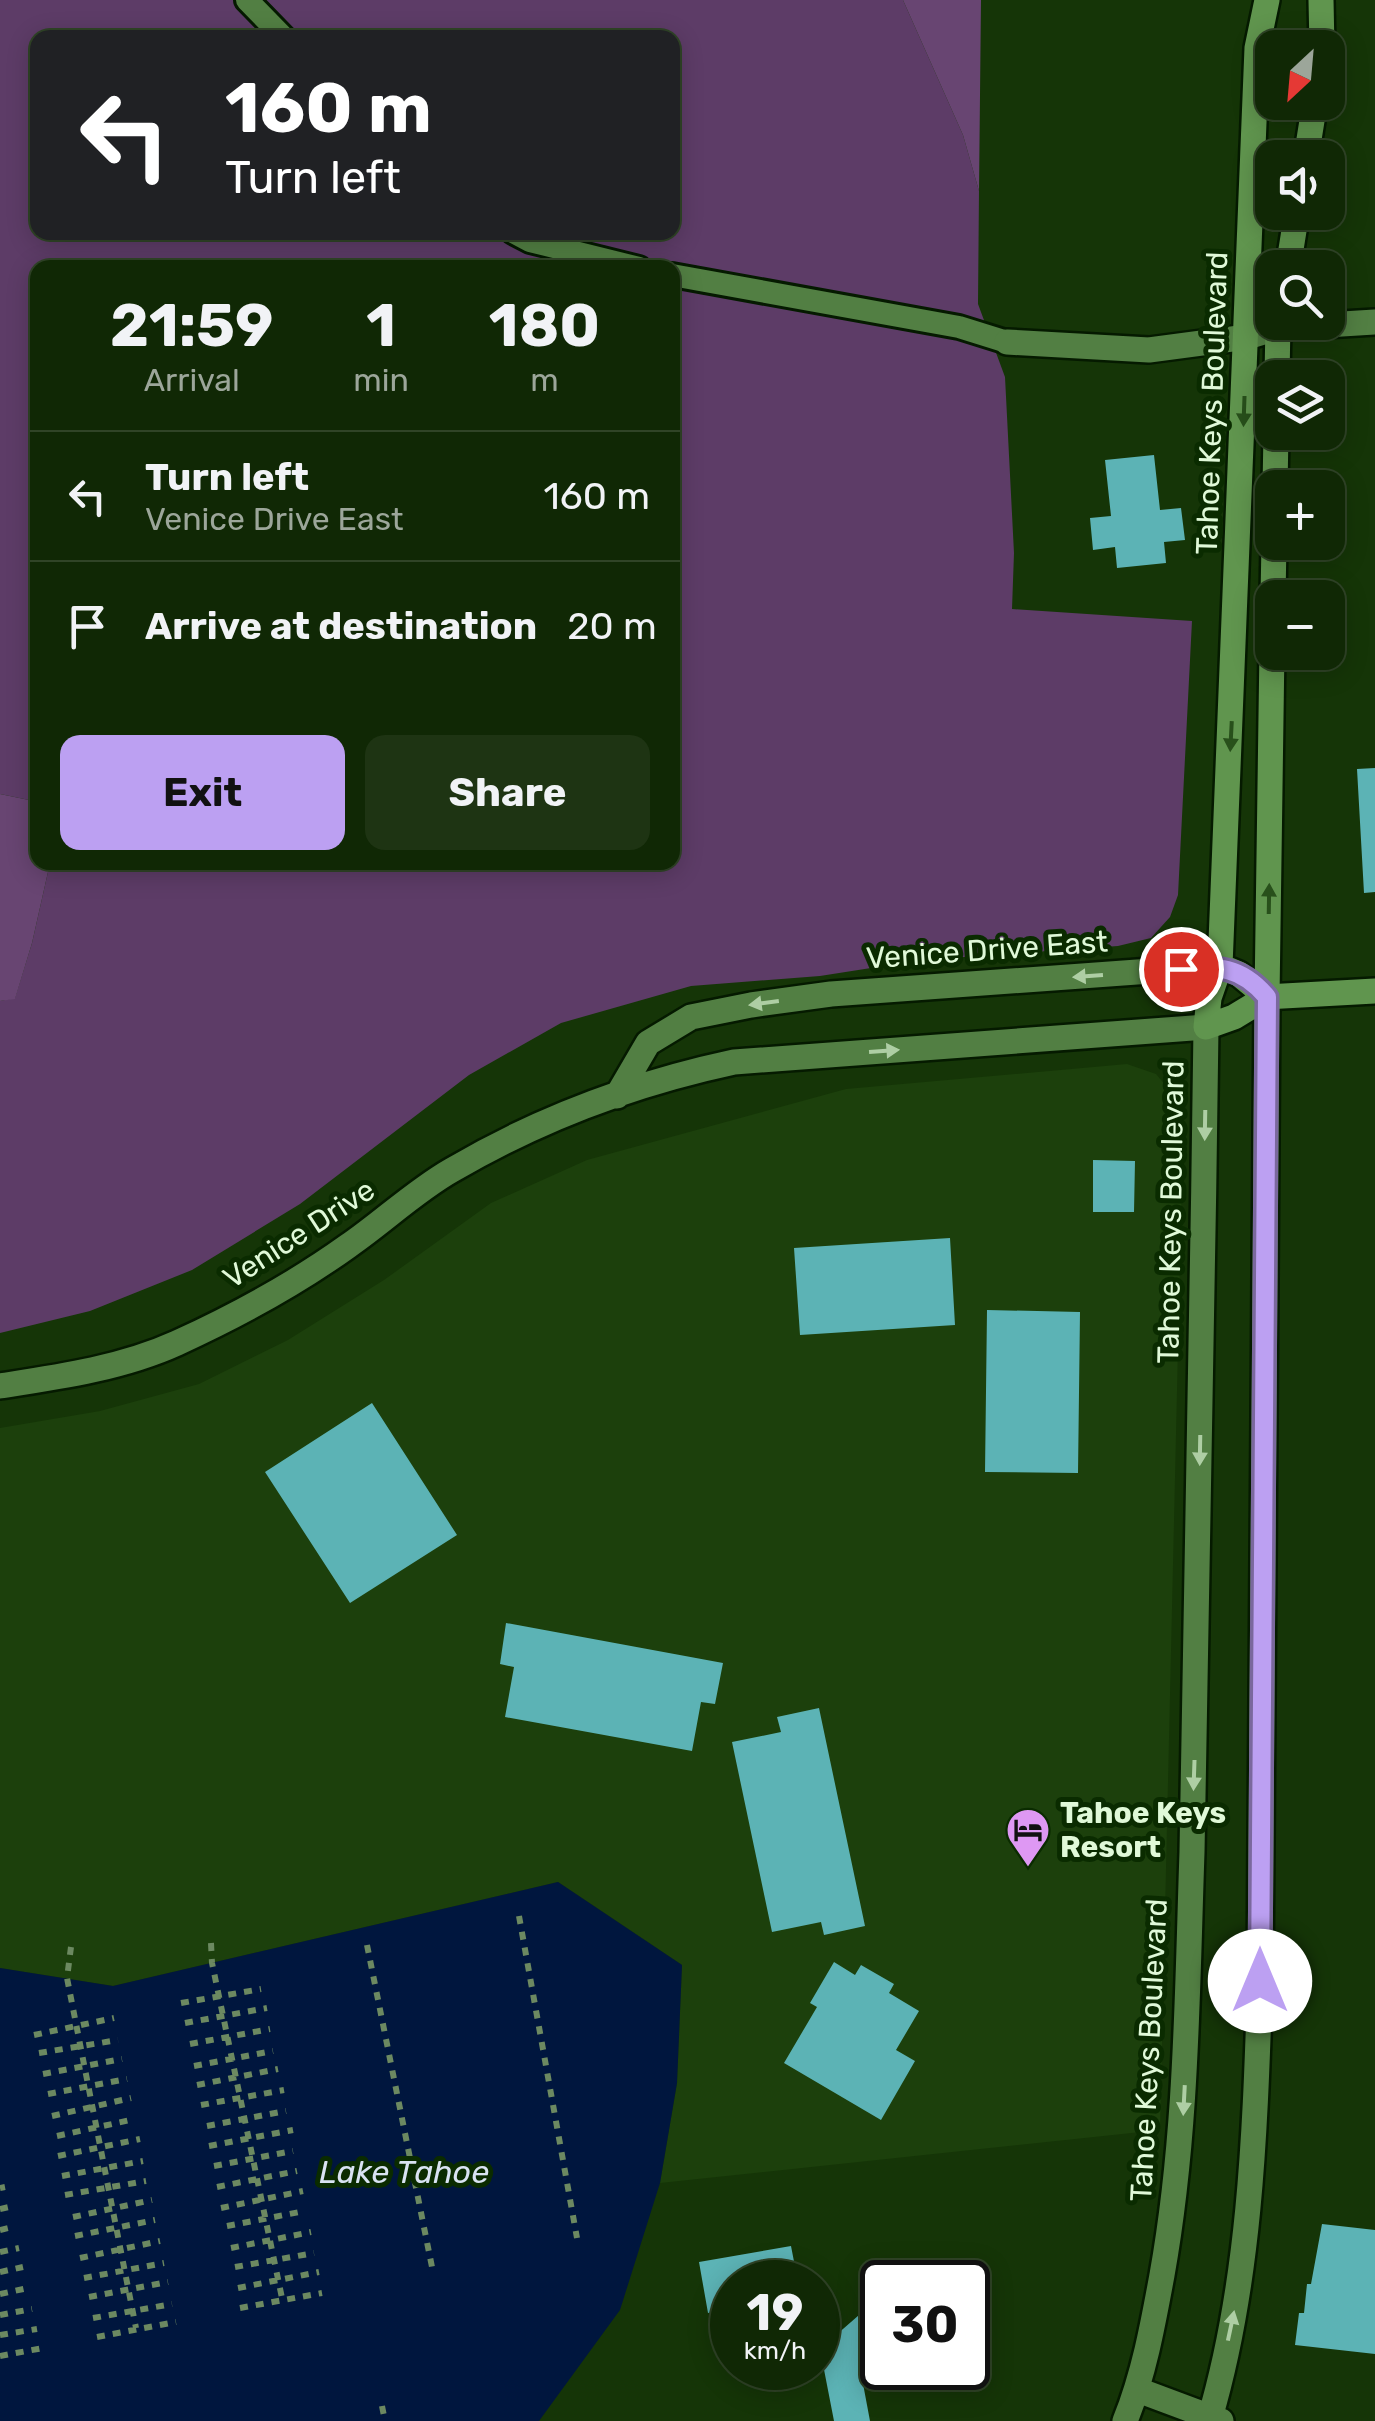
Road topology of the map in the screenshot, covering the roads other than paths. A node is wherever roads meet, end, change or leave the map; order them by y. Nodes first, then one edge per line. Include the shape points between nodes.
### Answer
1 (247, 0) edge
2 (1267, 0) edge
3 (1321, 0) edge
4 (276, 30) edge
5 (1322, 30) edge
6 (528, 240) edge
7 (607, 260) edge
8 (680, 276) edge
9 (1375, 322) edge
10 (1345, 323) edge
11 (1255, 334) edge
12 (1247, 337) junction
13 (1007, 342) joint
14 (1272, 670) edge
15 (1220, 966) junction
16 (1375, 990) edge
17 (1267, 997) junction
18 (1206, 1027) junction
19 (618, 1096) junction
20 (0, 1386) edge
21 (1138, 2390) junction
22 (1214, 2420) edge
23 (1125, 2421) edge

1 - 4 lane
2 - 12 street, Tahoe Keys Boulevard via 1257,48
3 - 5 street
6 - 7 lane
8 - 13 lane via 959,327
9 - 10 street
11 - 12 street
12 - 13 street via 1149,350
12 -> 15 street, Tahoe Keys Boulevard
17 -> 14 street
15 - 17 street
15 - 18 street, Tahoe Keys Boulevard
15 -> 19 street, Venice Drive East via 831,994 691,1017 648,1043
16 - 17 street
17 - 18 street
22 -> 17 street via 1234,2318 1260,1981
19 -> 18 street via 734,1062
18 -> 21 street, Tahoe Keys Boulevard via 1184,2098 1176,2199
19 - 20 street, Venice Drive via 521,1132 448,1172 346,1248 258,1303 172,1345 78,1373
21 - 22 street
21 - 23 street, Tahoe Keys Boulevard

